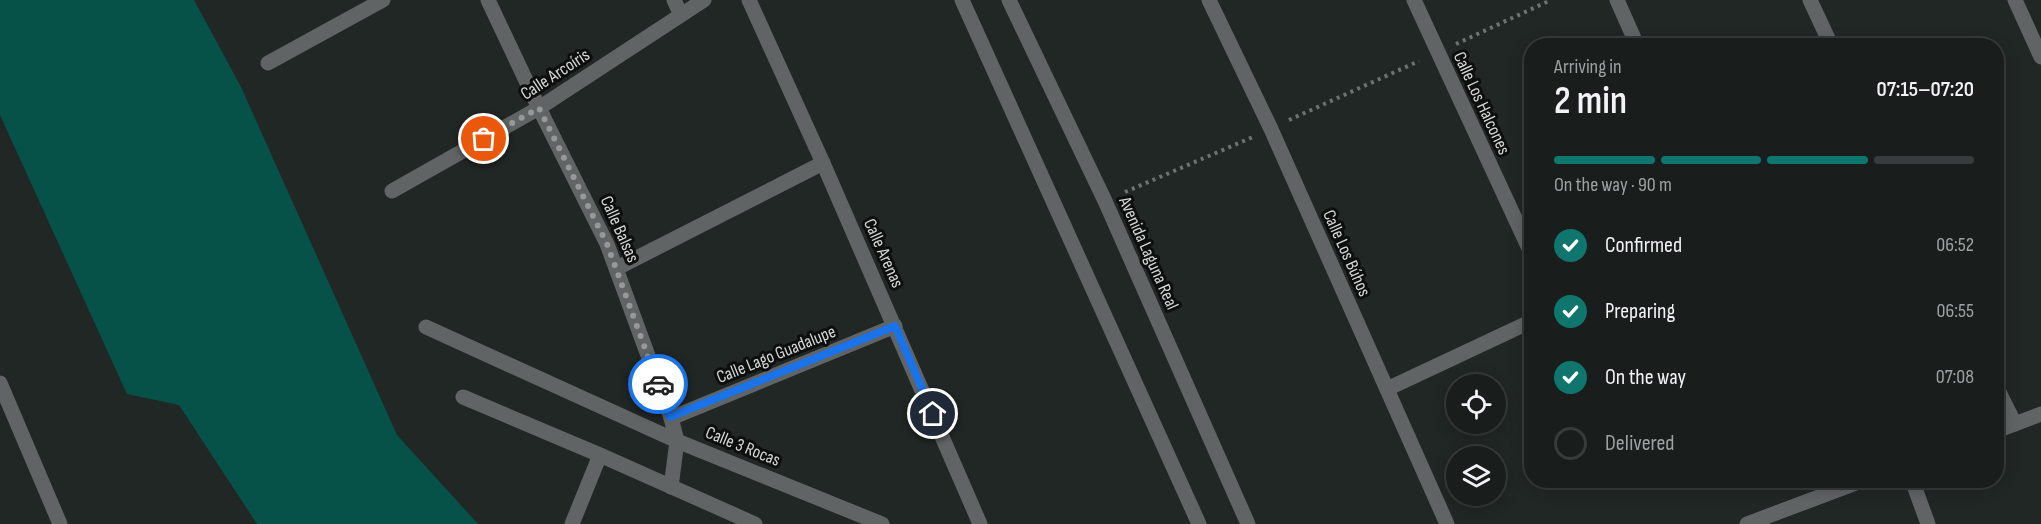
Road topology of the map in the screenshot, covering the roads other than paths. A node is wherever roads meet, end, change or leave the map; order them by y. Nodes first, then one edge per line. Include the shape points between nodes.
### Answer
1 (383, 0) edge
2 (488, 0) edge
3 (674, 0) edge
4 (704, 0) edge
5 (749, 0) edge
6 (962, 0) edge
7 (1009, 0) edge
8 (1209, 0) edge
9 (1414, 0) edge
10 (1617, 0) edge
11 (1810, 0) edge
12 (2015, 0) edge
13 (681, 15) junction
14 (1634, 38) edge
15 (1828, 38) edge
16 (2041, 57) edge
17 (268, 63) dead end
18 (539, 108) junction
19 (823, 163) junction
20 (392, 191) dead end
21 (1524, 238) edge
22 (617, 268) junction
23 (1524, 325) edge
24 (895, 326) junction
25 (426, 327) dead end
26 (0, 383) edge
27 (1387, 390) junction
28 (463, 397) dead end
29 (2004, 402) edge
30 (2041, 414) edge
31 (670, 417) junction
32 (2015, 424) junction
33 (2004, 428) edge
34 (677, 441) junction
35 (600, 455) junction
36 (671, 487) junction
37 (1833, 488) edge
38 (1915, 488) edge
39 (60, 524) edge
40 (572, 524) edge
41 (755, 524) edge
42 (882, 524) edge
43 (980, 524) edge
44 (1199, 524) edge
45 (1248, 524) edge
46 (1447, 524) edge
47 (1747, 524) edge
48 (1928, 524) edge

1 - 17 street
2 - 18 street, Calle Balsas
3 - 13 street
4 - 13 street, Calle Arcoíris
5 - 19 street, Calle Arenas
6 - 44 street
7 - 45 street, Avenida Laguna Real via 1105,201
8 - 27 street, Calle Los Búhos
9 - 21 street, Calle Los Halcones
10 - 14 street
11 - 15 street
12 - 16 street
13 - 18 street, Calle Arcoíris
18 - 20 street, Calle Arcoíris
18 - 22 street, Calle Balsas
19 - 22 street
19 - 24 street, Calle Arenas
22 - 31 street, Calle Balsas
23 - 27 street
24 - 31 street, Calle Lago Guadalupe
24 - 43 street, Calle Arenas
25 - 34 street, Calle 3 Rocas
26 - 39 street
27 - 46 street, Calle Los Búhos
28 - 35 street
29 - 32 street
30 - 32 street
31 - 34 street, Calle Balsas
32 - 33 street
34 - 36 street, Calle Balsas
34 - 42 street, Calle 3 Rocas
35 - 36 street
35 - 40 street
36 - 41 street
37 - 47 street
38 - 48 street

